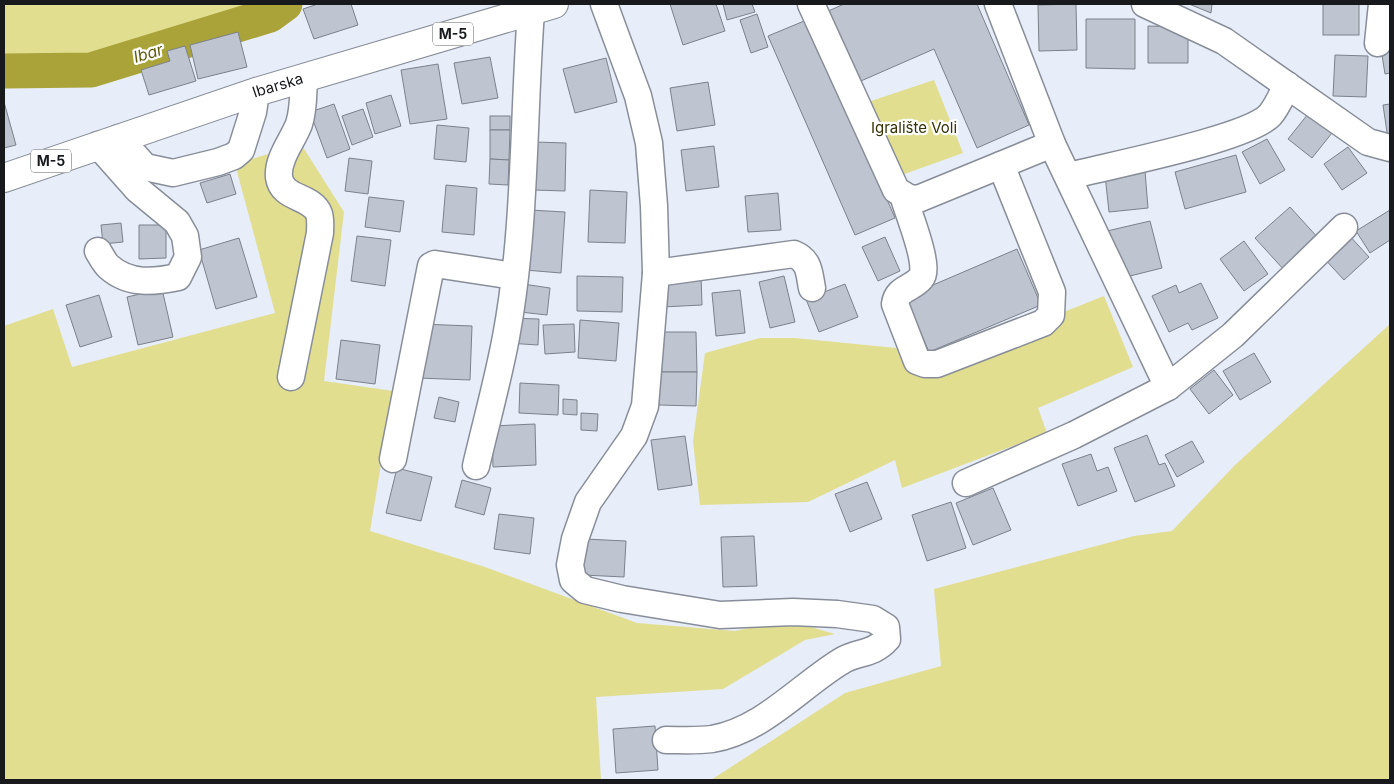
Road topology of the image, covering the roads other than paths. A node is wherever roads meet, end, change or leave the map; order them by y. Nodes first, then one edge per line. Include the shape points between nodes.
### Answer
1 (604, 4) edge
2 (810, 4) edge
3 (998, 4) edge
4 (1145, 4) edge
5 (1382, 4) edge
6 (543, 8) edge
7 (1378, 44) dead end
8 (304, 78) junction
9 (1287, 85) junction
10 (256, 92) junction
11 (109, 142) junction
12 (1052, 144) junction
13 (1390, 148) edge
14 (1001, 165) junction
15 (1069, 176) junction
16 (4, 178) edge
17 (903, 195) junction
18 (1344, 227) dead end
19 (98, 251) dead end
20 (656, 273) junction
21 (514, 276) junction
22 (812, 288) dead end
23 (291, 377) dead end
24 (1168, 387) junction
25 (393, 459) dead end
26 (476, 466) dead end
27 (966, 483) dead end
28 (666, 740) dead end

1 - 20 street via 638,96 649,143
2 - 17 street via 896,190
3 - 12 street
4 - 9 street via 1224,41
5 - 7 street
6 - 8 main road, Ibarska / M-5
6 - 21 street via 526,80 526,142
8 - 10 main road, Ibarska / M-5
8 - 23 street via 299,122 279,176 281,185 291,195 314,205 319,214 320,233
9 - 13 street via 1368,142
9 - 15 street via 1269,116 1251,128
10 - 11 main road, Ibarska / M-5
10 - 11 street via 240,150 218,162 172,173 145,167
11 - 16 main road, Ibarska / M-5
11 - 19 street via 137,189 176,222 185,236 188,256 178,277 156,282 132,279 109,267
12 - 14 street
12 - 15 street
14 - 17 street via 918,199
14 - 17 street via 1052,292 1051,315 1044,324 937,364 917,361 895,304 900,292 924,273 923,258
15 - 24 street
18 - 24 street via 1233,335
20 - 22 street via 794,254 808,265
20 - 28 street via 645,406 634,436 588,502 570,565 573,580 585,590 720,615 793,612 873,619 886,627 887,639 879,648 842,660 779,708 742,730 712,739
21 - 25 street via 431,266
21 - 26 street via 506,336
24 - 27 street via 1074,435

